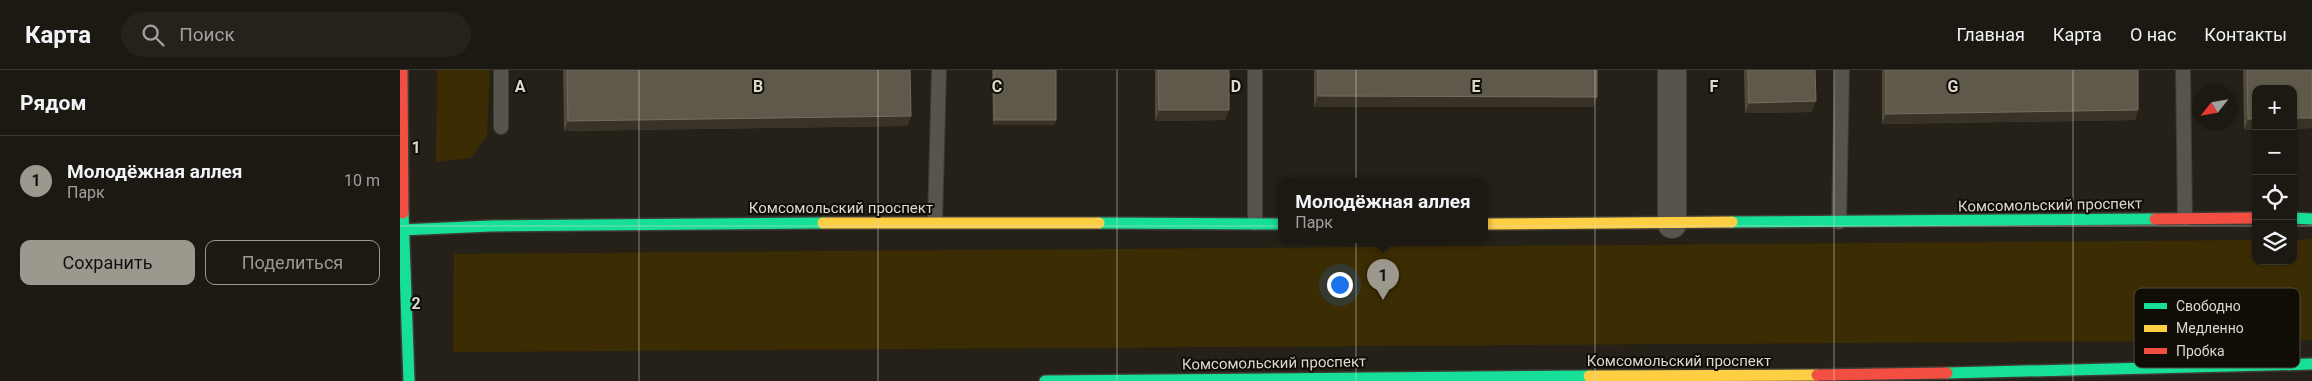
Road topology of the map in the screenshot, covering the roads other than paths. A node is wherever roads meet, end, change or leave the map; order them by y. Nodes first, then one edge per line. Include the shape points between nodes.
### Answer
1 (402, 70) edge
2 (501, 70) edge
3 (939, 70) edge
4 (1256, 70) edge
5 (1672, 70) edge
6 (1842, 70) edge
7 (2183, 70) edge
8 (501, 127) dead end
9 (2185, 218) junction
10 (2252, 218) edge
11 (2297, 218) edge
12 (2312, 218) edge
13 (935, 222) junction
14 (1839, 222) junction
15 (1255, 223) junction
16 (1278, 224) edge
17 (1488, 224) edge
18 (1672, 224) junction
19 (402, 229) edge
20 (2187, 368) edge
21 (1714, 378) edge
22 (1873, 378) edge
23 (1481, 379) edge
24 (409, 381) edge
25 (1045, 381) edge

1 - 19 main road
2 - 8 lane
3 - 13 lane
4 - 15 lane
5 - 18 street
6 - 14 lane
7 - 9 lane
9 - 10 main road, Комсомольский проспект
9 - 14 main road, Комсомольский проспект
11 - 12 main road
13 - 15 main road, Комсомольский проспект
13 - 19 main road, Комсомольский проспект
14 - 18 main road, Комсомольский проспект
15 - 16 main road, Комсомольский проспект
17 - 18 main road, Комсомольский проспект
19 - 24 main road
20 - 22 main road, Комсомольский проспект
21 - 22 main road, Комсомольский проспект
21 - 23 main road, Комсомольский проспект
23 - 25 main road, Комсомольский проспект

